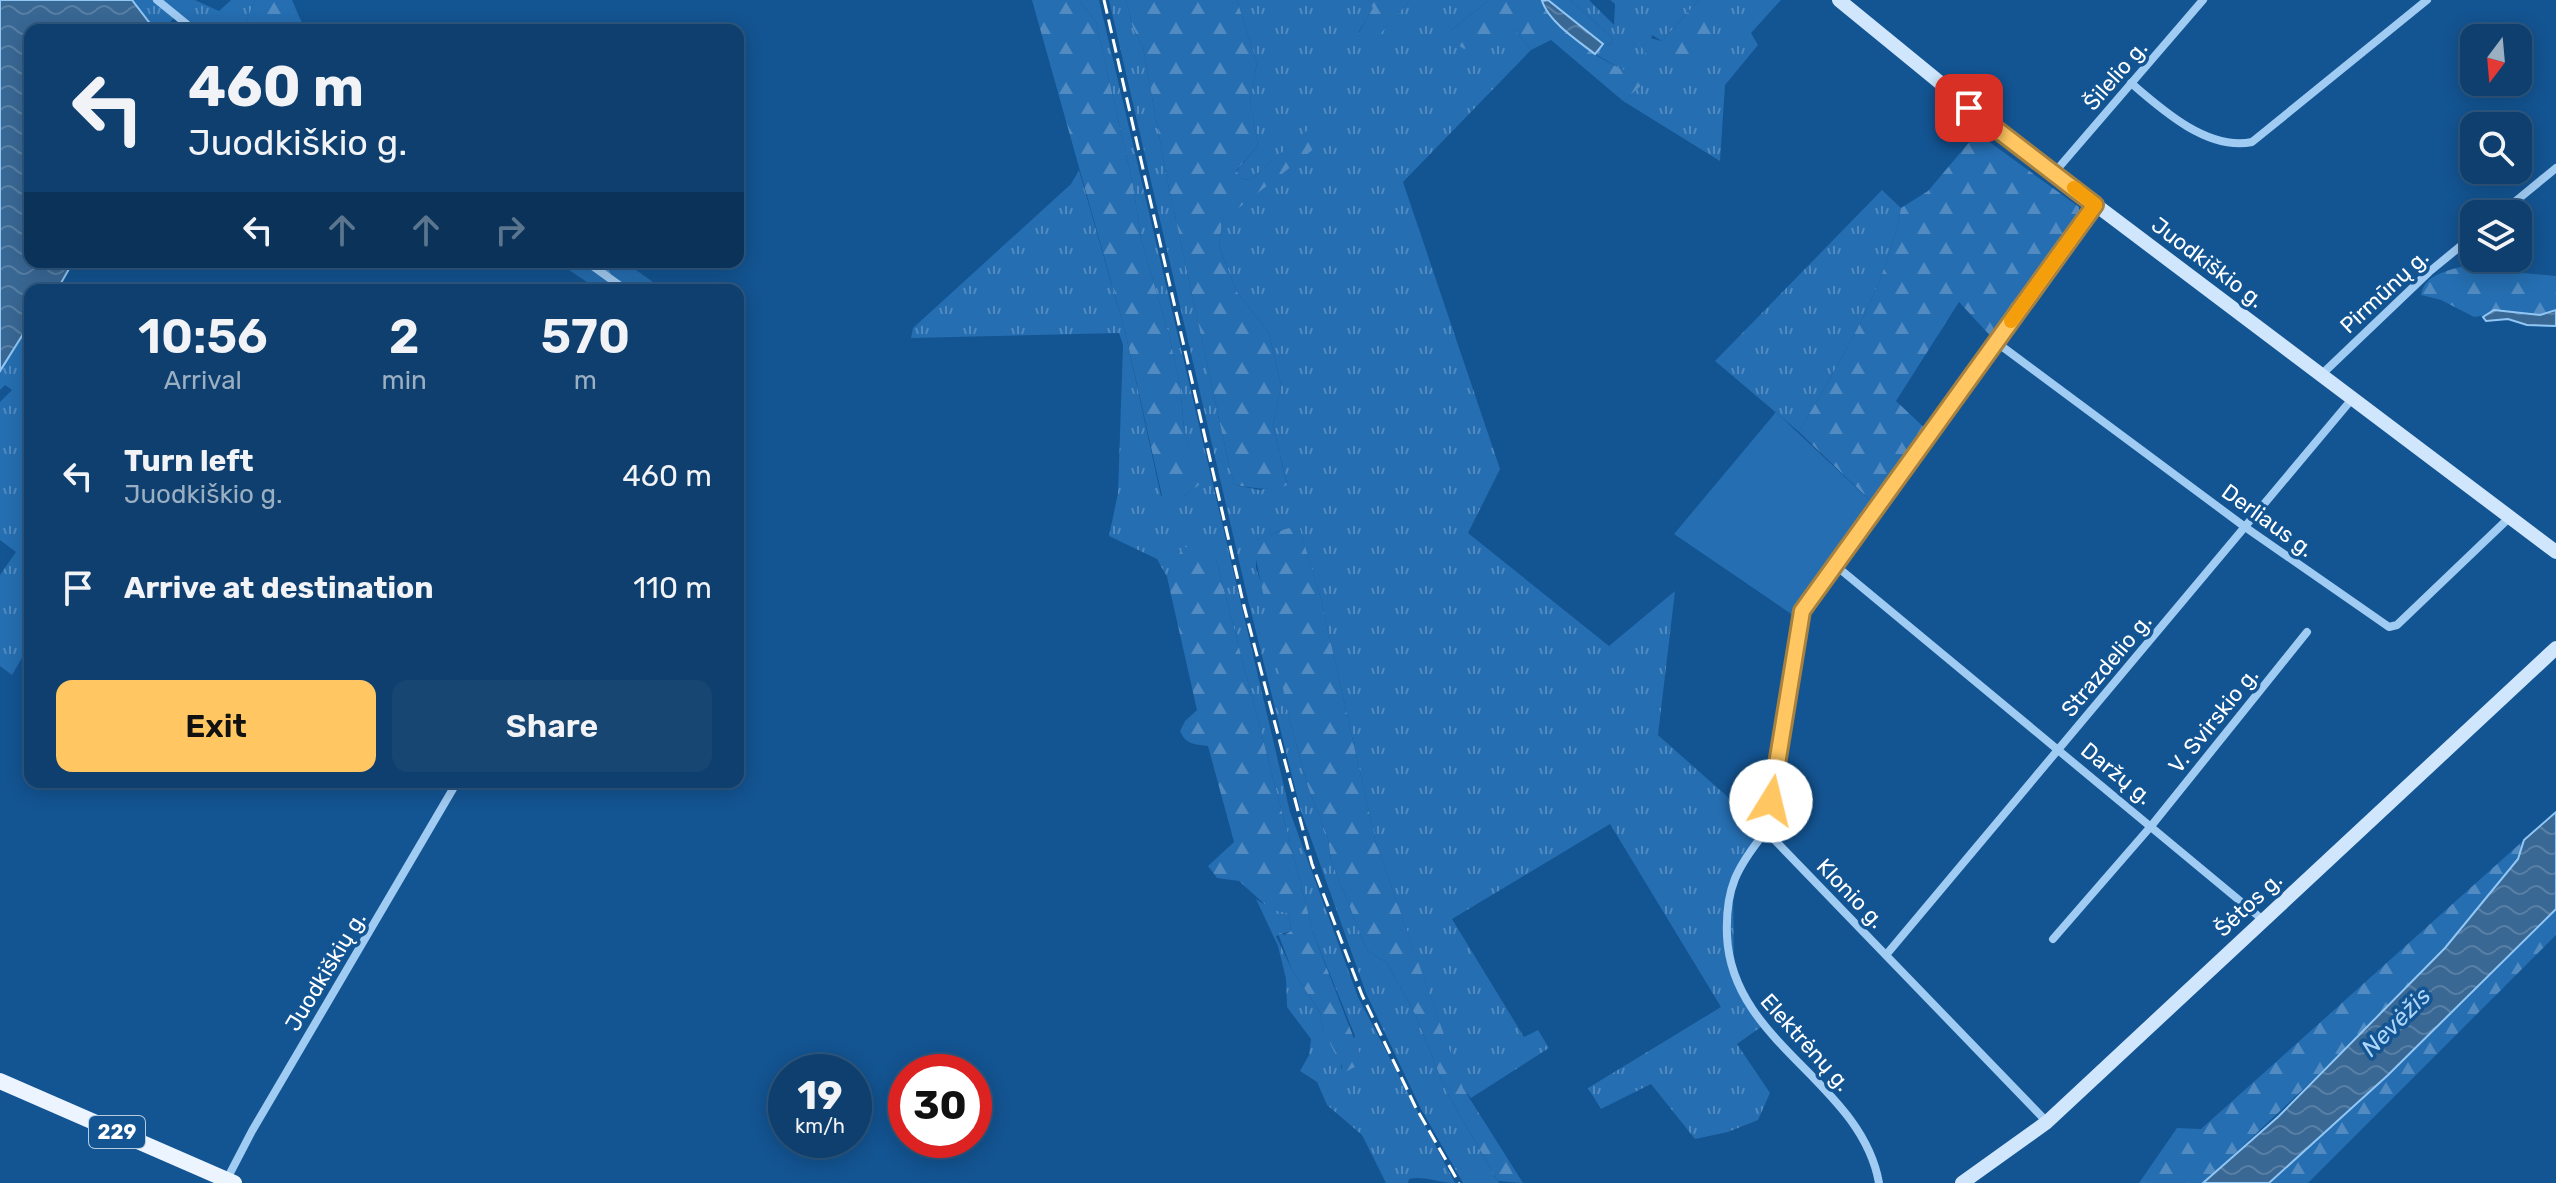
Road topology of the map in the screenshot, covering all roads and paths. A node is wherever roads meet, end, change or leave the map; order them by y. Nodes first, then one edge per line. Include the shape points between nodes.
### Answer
1 (157, 0) edge
2 (1839, 0) edge
3 (2203, 0) edge
4 (2427, 0) edge
5 (185, 24) edge
6 (2131, 83) junction
7 (2556, 168) edge
8 (2054, 173) junction
9 (2517, 200) edge
10 (2095, 205) junction
11 (2460, 247) edge
12 (595, 268) edge
13 (618, 284) edge
14 (1996, 342) junction
15 (2321, 375) junction
16 (2352, 399) junction
17 (2510, 517) junction
18 (2245, 527) junction
19 (2556, 552) edge
20 (1835, 565) junction
21 (2307, 632) dead end
22 (2556, 648) edge
23 (2058, 749) junction
24 (453, 788) edge
25 (2152, 825) junction
26 (1766, 831) junction
27 (2263, 920) junction
28 (2053, 939) dead end
29 (1886, 955) junction
30 (0, 1081) edge
31 (2047, 1122) junction
32 (230, 1182) edge
33 (1879, 1183) edge
34 (1962, 1183) edge

1 - 5 street
2 - 8 street, Juodkiškio g.
3 - 6 street, Šilelio g.
4 - 6 street via 2252,142 2234,146 2213,137 2173,117
6 - 8 street, Šilelio g.
7 - 9 street
8 - 10 street, Juodkiškio g.
10 - 14 street
10 - 15 street, Juodkiškio g.
11 - 15 street, Pirmūnų g.
12 - 13 street
14 - 18 street, Derliaus g.
14 - 20 street
15 - 16 street, Juodkiškio g.
16 - 17 street, Juodkiškio g.
16 - 18 street, Strazdelio g.
17 - 18 street, Derliaus g. via 2389,627
17 - 19 street, Juodkiškio g.
18 - 23 street, Strazdelio g.
20 - 23 street, Daržų g.
20 - 26 street via 1802,611
21 - 25 street, V. Svirskio g.
22 - 27 street, Šėtos g.
23 - 25 street, Daržų g.
23 - 29 street, Strazdelio g.
24 - 32 street, Juodkiškių g. via 252,1131
25 - 27 street, Daržų g.
25 - 28 street, V. Svirskio g.
26 - 29 street, Klonio g.
26 - 33 street, Elektrėnų g. via 1733,876 1728,948 1734,975 1753,1014 1868,1142
27 - 31 street, Šėtos g.
29 - 31 street, Klonio g.
30 - 32 main road, 229
31 - 34 street, Šėtos g.

